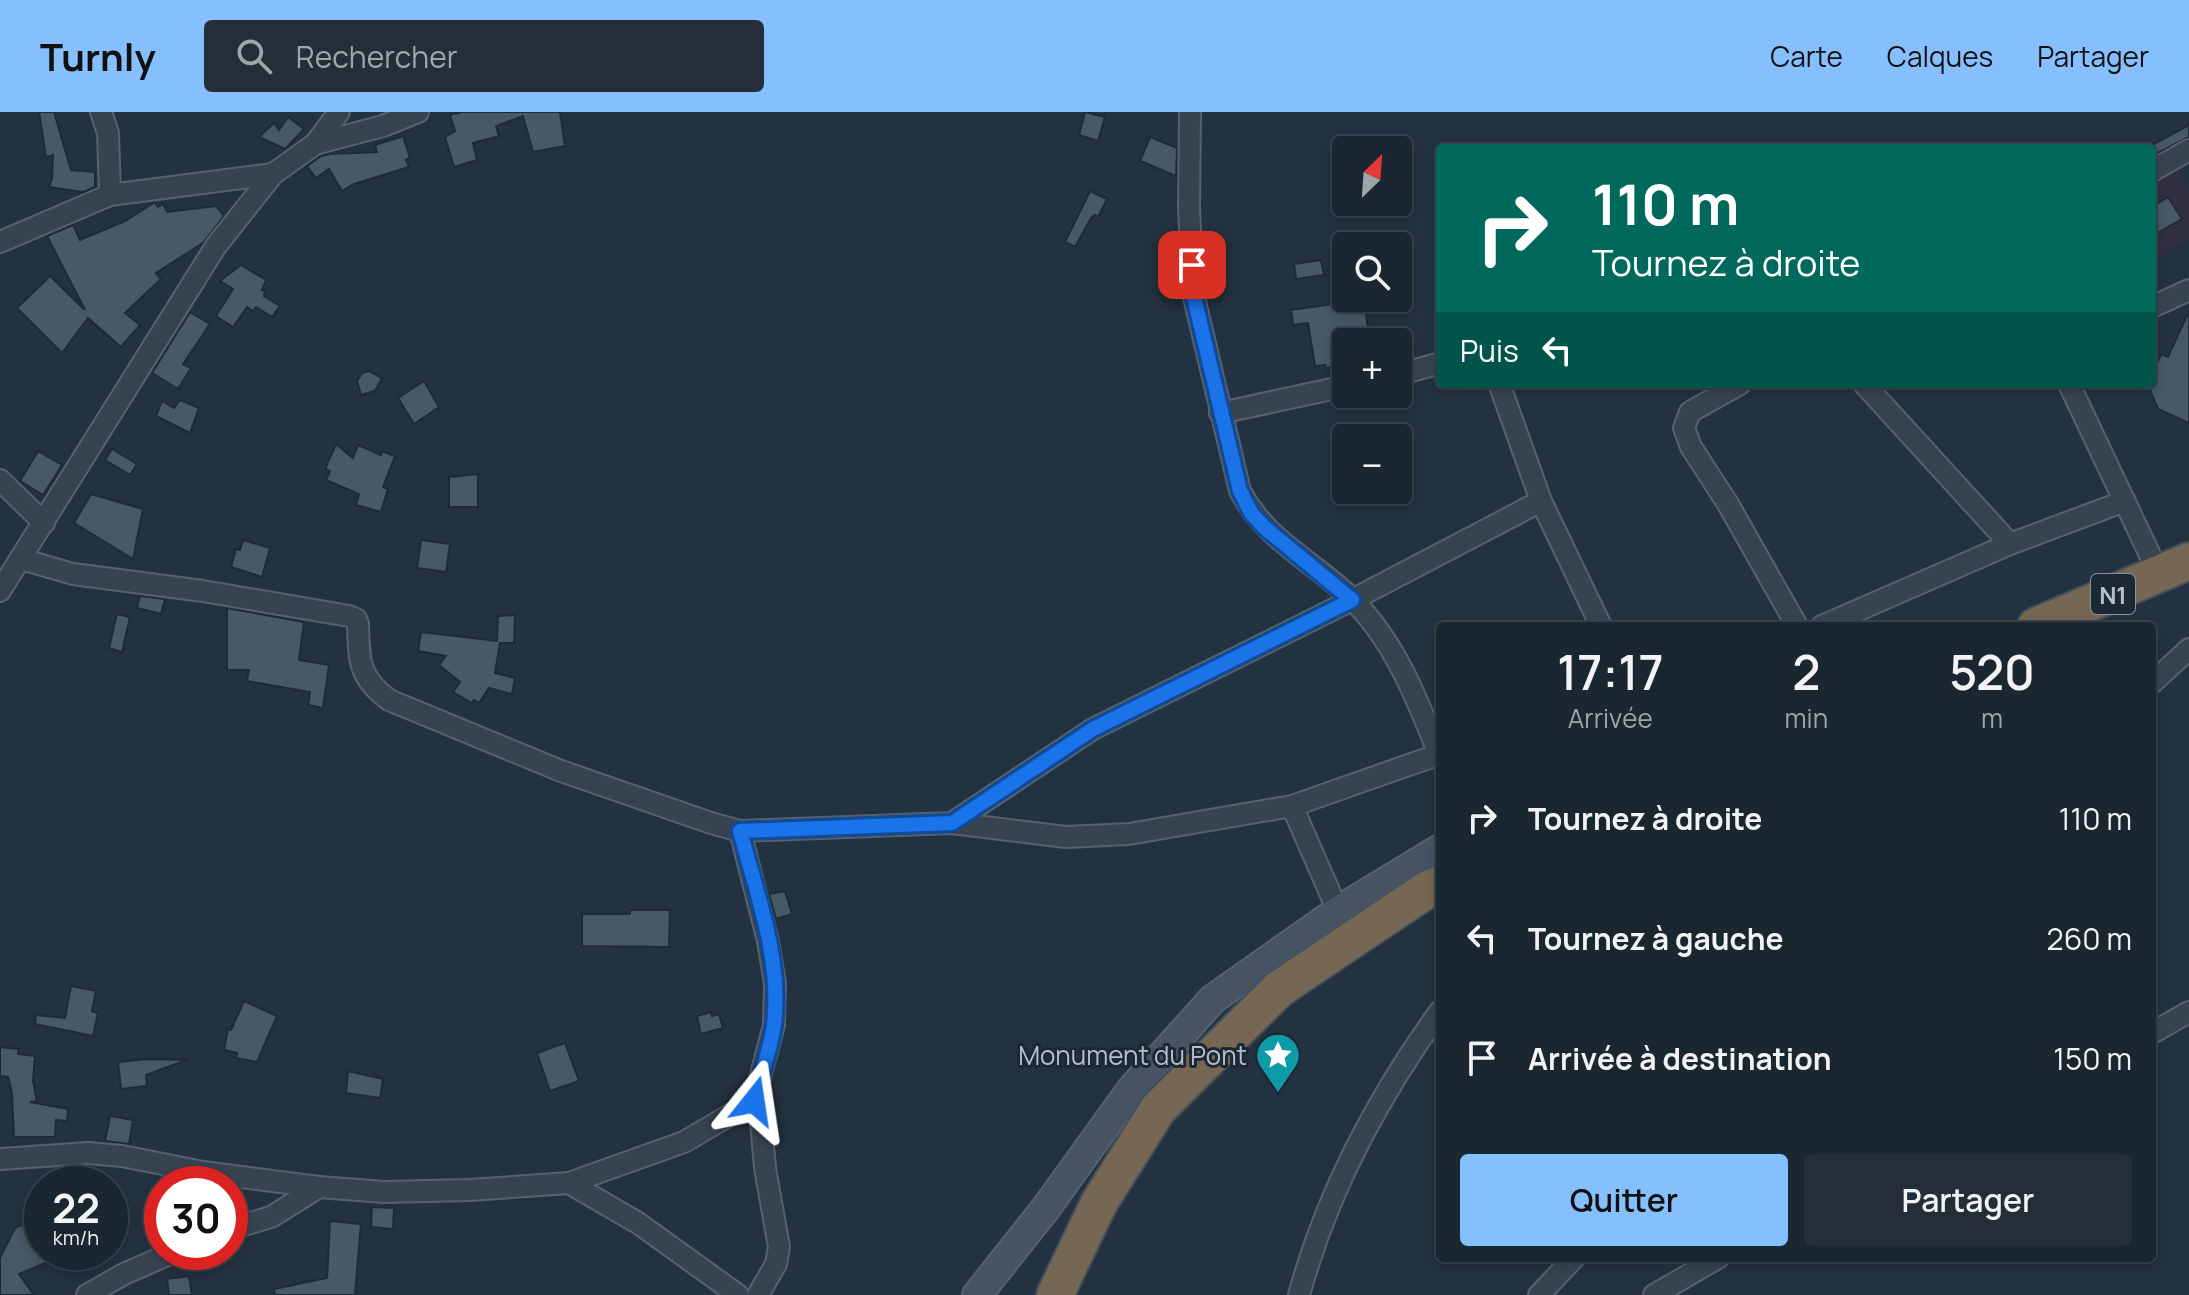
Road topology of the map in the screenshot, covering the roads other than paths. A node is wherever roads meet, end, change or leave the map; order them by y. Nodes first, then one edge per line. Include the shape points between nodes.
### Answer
1 (101, 112) edge
2 (339, 112) edge
3 (418, 112) edge
4 (1190, 112) edge
5 (315, 144) junction
6 (2187, 155) edge
7 (2156, 169) edge
8 (273, 174) junction
9 (110, 195) junction
10 (0, 242) edge
11 (2189, 290) edge
12 (2156, 305) edge
13 (1436, 364) edge
14 (1412, 371) edge
15 (1497, 388) edge
16 (1733, 388) edge
17 (1868, 388) edge
18 (2071, 388) edge
19 (1332, 389) edge
20 (1220, 413) junction
21 (0, 480) edge
22 (1541, 501) junction
23 (2125, 501) junction
24 (44, 523) junction
25 (2010, 544) junction
26 (21, 559) junction
27 (2174, 567) edge
28 (0, 591) edge
29 (1352, 600) junction
30 (1599, 622) edge
31 (1795, 622) edge
32 (1831, 622) edge
33 (2045, 622) edge
34 (2189, 649) edge
35 (2156, 679) edge
36 (1436, 746) edge
37 (1436, 755) edge
38 (1292, 806) junction
39 (952, 823) junction
40 (740, 831) junction
41 (1436, 851) edge
42 (1436, 886) edge
43 (1338, 911) junction
44 (2189, 1012) edge
45 (1436, 1017) edge
46 (2156, 1031) edge
47 (754, 1101) junction
48 (0, 1159) edge
49 (569, 1183) junction
50 (319, 1187) junction
51 (248, 1224) edge
52 (1570, 1262) edge
53 (1711, 1262) edge
54 (144, 1265) edge
55 (87, 1295) edge
56 (738, 1295) edge
57 (758, 1295) edge
58 (977, 1295) edge
59 (1055, 1295) edge
60 (1299, 1295) edge
61 (1539, 1295) edge
62 (1654, 1295) edge

1 - 9 street via 108,133
2 - 5 street
3 - 5 street
4 - 20 street via 1193,293
5 - 8 street
6 - 7 street
8 - 9 street
8 - 24 street via 216,246
9 - 10 street
11 - 12 street
13 - 14 street
15 - 22 street
16 - 31 street via 1690,412 1684,428
17 - 25 street
18 - 23 street
19 - 20 street
20 - 29 street via 1251,513
21 - 24 street
22 - 29 street
22 - 30 street
23 - 25 street
23 - 27 street
24 - 26 street
25 - 32 street
26 - 28 street
26 - 40 street via 73,574 349,616 358,624 363,675 389,700 561,771
27 - 33 highway, N1
29 - 36 street via 1397,658
29 - 39 street via 1093,729
34 - 35 street
37 - 38 street
38 - 39 street via 1129,834 1066,837
38 - 43 street
39 - 40 street
40 - 47 street via 775,984 774,1025
41 - 43 street
42 - 59 highway via 1279,989 1158,1109 1099,1203
43 - 58 street via 1213,999 1131,1090
44 - 46 street
45 - 60 street via 1399,1069 1355,1148
47 - 49 street via 684,1142
47 - 57 street via 779,1247 776,1264
48 - 50 street via 99,1154
49 - 50 street via 384,1192
49 - 56 street via 638,1223
50 - 51 street via 271,1217
52 - 61 street
53 - 62 street
54 - 55 street

